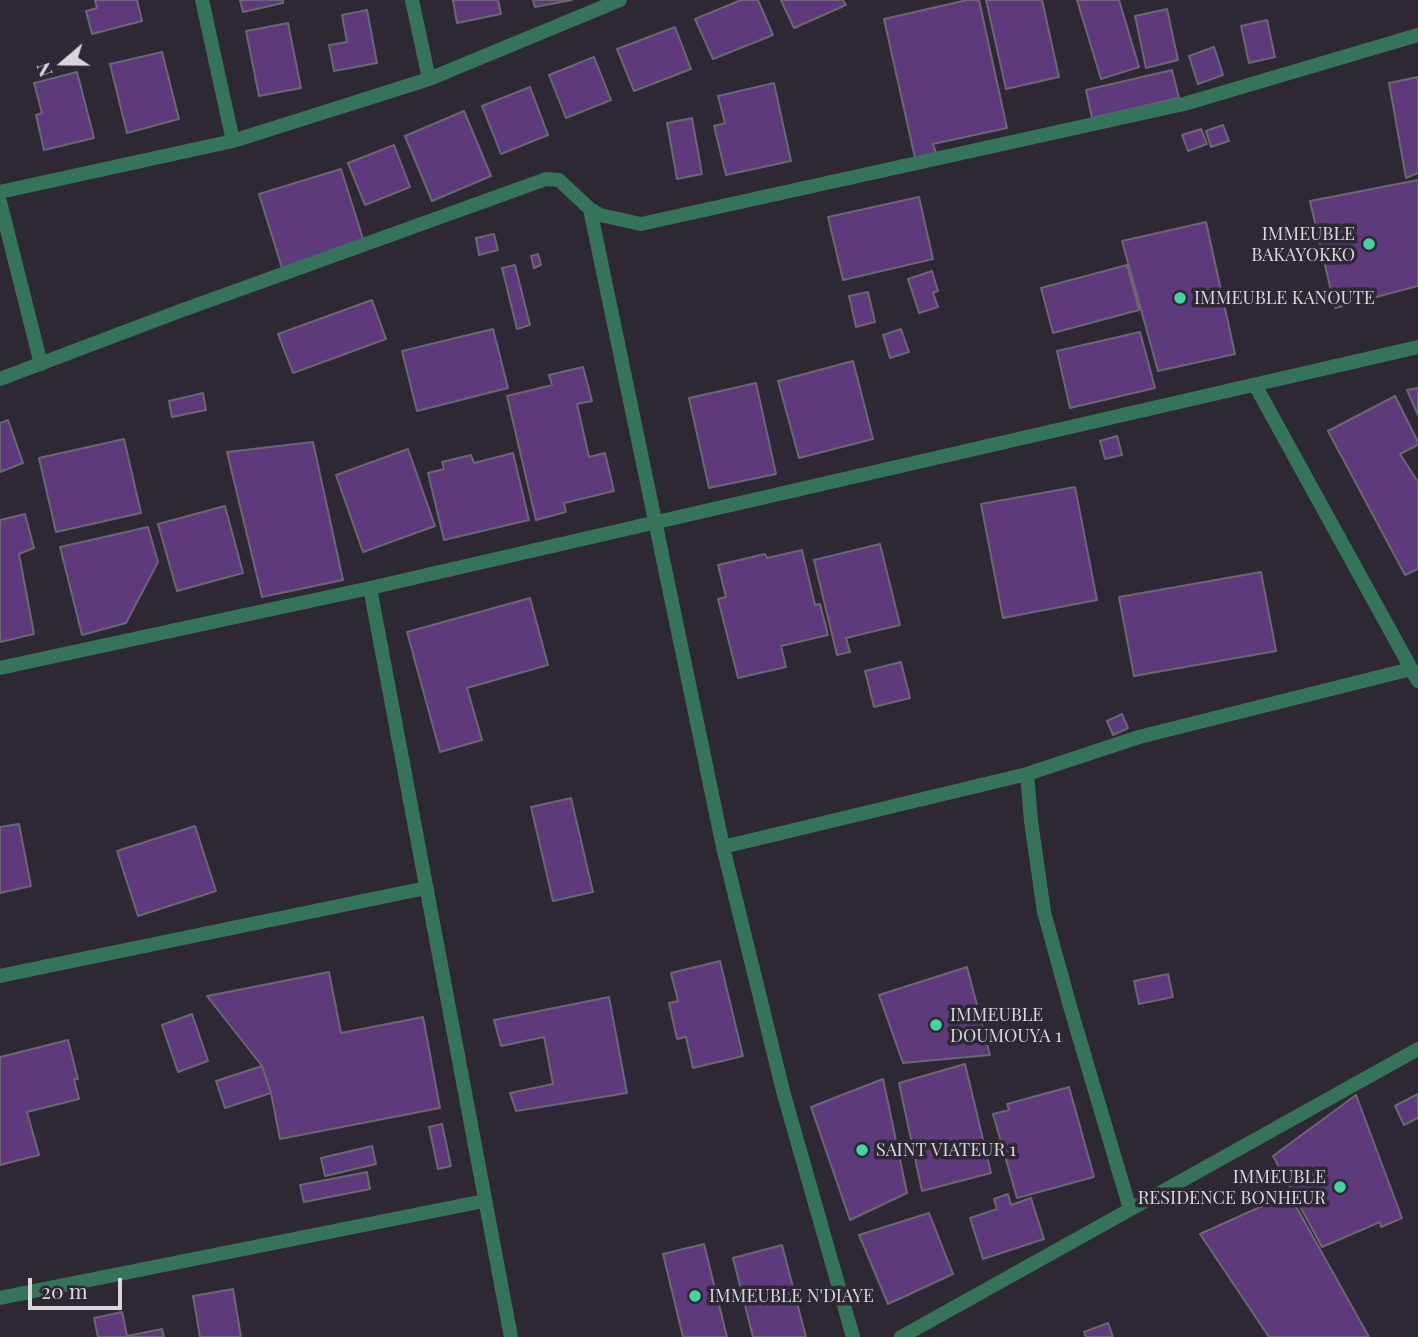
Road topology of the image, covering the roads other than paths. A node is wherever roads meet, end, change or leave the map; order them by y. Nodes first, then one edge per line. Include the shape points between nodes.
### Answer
1 (202, 0) edge
2 (412, 0) edge
3 (620, 0) edge
4 (1418, 35) edge
5 (429, 79) junction
6 (233, 141) junction
7 (0, 192) edge
8 (0, 202) edge
9 (590, 209) junction
10 (1418, 347) edge
11 (41, 363) junction
12 (0, 379) edge
13 (1255, 386) junction
14 (657, 523) junction
15 (370, 589) junction
16 (0, 668) edge
17 (1415, 675) edge
18 (1027, 774) junction
19 (723, 847) junction
20 (425, 888) junction
21 (0, 976) edge
22 (1418, 1049) edge
23 (484, 1201) junction
24 (1130, 1209) junction
25 (0, 1298) edge
26 (511, 1337) edge
27 (853, 1337) edge
28 (901, 1337) edge

1 - 6 street
2 - 5 street
3 - 5 street
4 - 9 street via 1171,107 641,224 610,219
5 - 6 street
6 - 7 street
8 - 11 street
9 - 11 street via 559,180 545,179
9 - 14 street
10 - 13 street
11 - 12 street
13 - 14 street
13 - 17 street
14 - 15 street
14 - 19 street
15 - 16 street
15 - 20 street
17 - 18 street via 1139,737
18 - 19 street
18 - 24 street via 1044,912
19 - 27 street via 783,1091
20 - 21 street
20 - 23 street
22 - 24 street
23 - 25 street
23 - 26 street
24 - 28 street

